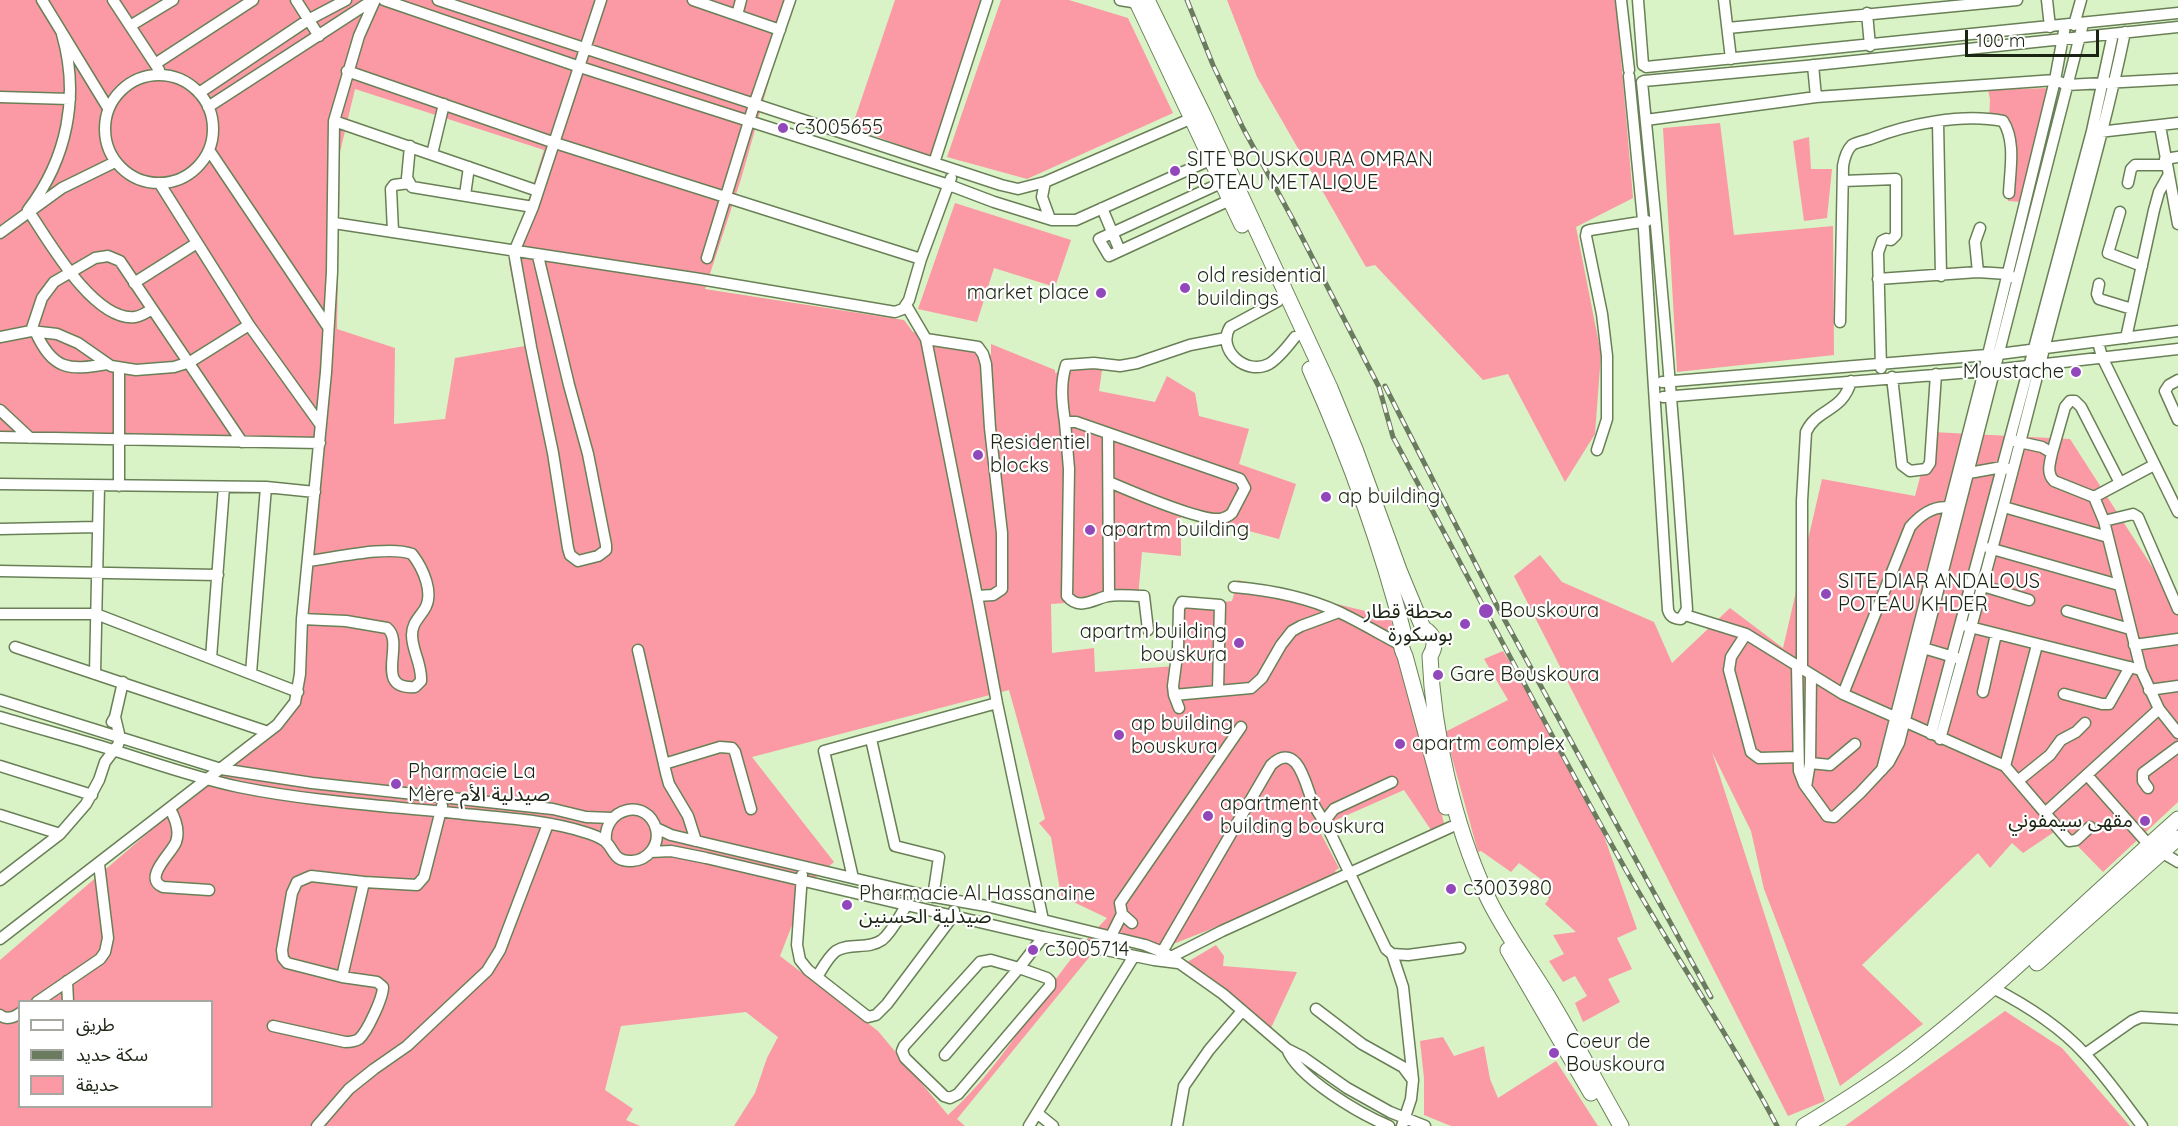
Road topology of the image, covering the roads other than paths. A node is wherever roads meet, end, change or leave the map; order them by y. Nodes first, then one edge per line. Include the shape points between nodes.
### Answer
1 (42, 0) edge
2 (113, 0) edge
3 (253, 0) edge
4 (296, 0) edge
5 (346, 0) edge
6 (374, 0) edge
7 (384, 0) edge
8 (438, 0) edge
9 (601, 0) edge
10 (693, 0) edge
11 (741, 0) edge
12 (790, 0) edge
13 (987, 0) edge
14 (1120, 0) edge
15 (1621, 0) edge
16 (1638, 0) edge
17 (1724, 0) edge
18 (1872, 0) edge
19 (2017, 0) edge
20 (2047, 0) edge
21 (2081, 0) edge
22 (169, 1) edge
23 (1140, 1) edge
24 (1870, 13) junction
25 (2178, 13) edge
26 (737, 15) junction
27 (308, 20) junction
28 (2074, 25) junction
29 (130, 26) junction
30 (2050, 27) junction
31 (2178, 27) edge
32 (1728, 28) junction
33 (780, 30) junction
34 (2125, 32) junction
35 (62, 34) junction
36 (2113, 34) junction
37 (319, 36) junction
38 (2080, 37) junction
39 (2062, 39) junction
40 (1870, 46) junction
41 (585, 49) junction
42 (1819, 50) junction
43 (1804, 52) junction
44 (1731, 59) junction
45 (155, 64) junction
46 (1813, 65) junction
47 (1644, 66) junction
48 (580, 67) junction
49 (347, 71) junction
50 (1629, 73) junction
51 (163, 75) junction
52 (2178, 79) edge
53 (2055, 80) junction
54 (1643, 82) junction
55 (2115, 82) junction
56 (2103, 83) junction
57 (2067, 86) junction
58 (0, 88) edge
59 (199, 93) junction
60 (1816, 97) junction
61 (0, 99) edge
62 (70, 99) junction
63 (444, 104) junction
64 (754, 105) junction
65 (208, 107) junction
66 (108, 108) junction
67 (1197, 116) junction
68 (1646, 120) junction
69 (334, 121) junction
70 (1938, 122) junction
71 (750, 123) junction
72 (2178, 123) edge
73 (2160, 126) junction
74 (2098, 131) junction
75 (555, 143) junction
76 (2038, 143) junction
77 (2052, 144) junction
78 (410, 146) junction
79 (209, 150) junction
80 (432, 154) junction
81 (2178, 157) edge
82 (1210, 160) junction
83 (115, 162) junction
84 (934, 163) junction
85 (2167, 166) junction
86 (469, 167) junction
87 (953, 170) junction
88 (1843, 181) junction
89 (1045, 182) junction
90 (1227, 182) junction
91 (409, 183) junction
92 (2128, 183) dead end
93 (160, 184) junction
94 (948, 185) junction
95 (538, 190) junction
96 (2009, 193) dead end
97 (465, 195) junction
98 (726, 196) junction
99 (1230, 200) junction
100 (533, 207) junction
101 (1102, 208) junction
102 (28, 210) junction
103 (2120, 212) dead end
104 (1050, 219) junction
105 (1656, 220) junction
106 (1642, 221) junction
107 (334, 223) junction
108 (2178, 224) edge
109 (1980, 228) dead end
110 (393, 231) junction
111 (1113, 232) junction
112 (0, 233) edge
113 (197, 243) junction
114 (1120, 251) junction
115 (514, 252) junction
116 (538, 256) junction
117 (707, 258) dead end
118 (921, 258) junction
119 (2142, 266) junction
120 (69, 272) junction
121 (1978, 272) junction
122 (2007, 274) junction
123 (1941, 276) junction
124 (1878, 279) junction
125 (2017, 280) junction
126 (134, 283) junction
127 (2099, 284) dead end
128 (1278, 301) junction
129 (906, 305) junction
130 (152, 309) junction
131 (2132, 309) junction
132 (1840, 322) dead end
133 (249, 325) junction
134 (328, 327) junction
135 (33, 331) junction
136 (2178, 331) edge
137 (0, 337) edge
138 (1295, 337) junction
139 (1226, 338) junction
140 (2126, 338) junction
141 (926, 339) junction
142 (2098, 342) junction
143 (2178, 349) edge
144 (2039, 350) junction
145 (1993, 355) junction
146 (2102, 357) junction
147 (190, 362) junction
148 (106, 364) junction
149 (1881, 364) junction
150 (2035, 364) junction
151 (1837, 368) junction
152 (119, 369) junction
153 (1989, 370) junction
154 (1936, 374) junction
155 (1887, 378) junction
156 (2178, 380) edge
157 (1669, 381) junction
158 (1851, 381) junction
159 (1653, 382) junction
160 (1838, 382) junction
161 (1670, 396) junction
162 (1654, 398) junction
163 (0, 410) edge
164 (2178, 420) edge
165 (1065, 422) junction
166 (320, 424) junction
167 (1108, 434) junction
168 (0, 437) edge
169 (30, 438) junction
170 (119, 440) junction
171 (2015, 441) junction
172 (242, 442) junction
173 (320, 443) junction
174 (1597, 450) dead end
175 (2052, 453) junction
176 (2154, 465) junction
177 (2008, 469) junction
178 (1969, 473) junction
179 (1109, 482) junction
180 (2120, 483) junction
181 (0, 484) edge
182 (99, 486) junction
183 (119, 486) junction
184 (224, 487) junction
185 (266, 487) junction
186 (1677, 487) junction
187 (1661, 488) junction
188 (315, 492) junction
189 (2094, 497) junction
190 (2004, 507) junction
191 (1954, 508) junction
192 (2178, 512) edge
193 (2104, 521) junction
194 (97, 527) junction
195 (0, 529) edge
196 (2108, 537) junction
197 (1982, 546) junction
198 (1994, 550) junction
199 (308, 561) junction
200 (0, 571) edge
201 (98, 572) junction
202 (218, 575) junction
203 (2119, 585) junction
204 (1983, 586) junction
205 (1234, 587) dead end
206 (977, 596) junction
207 (1109, 596) junction
208 (2029, 600) dead end
209 (2178, 609) edge
210 (2067, 611) dead end
211 (1339, 612) junction
212 (0, 614) edge
213 (96, 614) junction
214 (1685, 615) junction
215 (302, 619) junction
216 (1960, 624) junction
217 (1424, 628) junction
218 (1972, 628) junction
219 (2130, 629) junction
220 (1148, 630) dead end
221 (1746, 634) junction
222 (1996, 634) junction
223 (2178, 639) edge
224 (1403, 645) junction
225 (2037, 645) junction
226 (2134, 645) junction
227 (15, 647) dead end
228 (1919, 647) junction
229 (638, 650) dead end
230 (1430, 656) junction
231 (211, 658) junction
232 (1957, 658) junction
233 (2130, 667) junction
234 (1803, 669) junction
235 (2141, 670) junction
236 (251, 673) junction
237 (95, 674) junction
238 (123, 682) junction
239 (2178, 687) edge
240 (1218, 690) junction
241 (2149, 690) junction
242 (298, 692) junction
243 (1983, 692) dead end
244 (1843, 694) junction
245 (2064, 694) dead end
246 (1174, 695) junction
247 (0, 700) edge
248 (997, 703) junction
249 (1179, 708) dead end
250 (2159, 709) junction
251 (0, 717) edge
252 (115, 717) junction
253 (1900, 720) junction
254 (2085, 723) dead end
255 (1241, 727) dead end
256 (267, 732) junction
257 (104, 733) junction
258 (2178, 733) edge
259 (1935, 736) junction
260 (120, 738) junction
261 (870, 739) junction
262 (1855, 744) dead end
263 (102, 747) junction
264 (2178, 747) edge
265 (115, 751) junction
266 (1798, 758) junction
267 (105, 762) junction
268 (1810, 763) junction
269 (664, 764) junction
270 (0, 766) edge
271 (2005, 766) junction
272 (221, 769) junction
273 (2087, 775) junction
274 (209, 779) junction
275 (2019, 780) junction
276 (1392, 782) dead end
277 (1806, 787) junction
278 (2148, 788) dead end
279 (92, 795) junction
280 (444, 798) junction
281 (170, 809) junction
282 (751, 810) dead end
283 (441, 812) junction
284 (2046, 812) junction
285 (0, 815) edge
286 (612, 819) junction
287 (2178, 819) edge
288 (548, 824) junction
289 (1326, 824) junction
290 (1451, 827) junction
291 (2090, 827) dead end
292 (656, 828) junction
293 (60, 834) junction
294 (2178, 838) edge
295 (696, 841) junction
296 (606, 842) junction
297 (2155, 849) junction
298 (650, 852) junction
299 (2178, 862) edge
300 (99, 864) junction
301 (803, 866) junction
302 (1351, 872) junction
303 (853, 878) junction
304 (0, 880) edge
305 (802, 880) junction
306 (364, 882) junction
307 (209, 890) dead end
308 (933, 897) junction
309 (957, 901) junction
310 (906, 906) junction
311 (1122, 914) junction
312 (953, 916) junction
313 (1043, 920) junction
314 (1132, 923) dead end
315 (1111, 936) junction
316 (1043, 937) junction
317 (0, 939) edge
318 (1460, 948) dead end
319 (1392, 954) junction
320 (1134, 956) junction
321 (1167, 959) junction
322 (1020, 968) junction
323 (342, 977) junction
324 (816, 977) junction
325 (67, 981) junction
326 (1998, 990) junction
327 (40, 1000) edge
328 (68, 1000) edge
329 (1316, 1008) dead end
330 (1242, 1011) junction
331 (18, 1014) edge
332 (0, 1016) edge
333 (2178, 1019) edge
334 (273, 1026) dead end
335 (1287, 1049) junction
336 (2085, 1054) junction
337 (945, 1055) dead end
338 (1413, 1080) junction
339 (1037, 1113) junction
340 (1403, 1122) edge
341 (316, 1126) edge
342 (1029, 1126) edge
343 (1053, 1126) edge
344 (1177, 1126) edge
345 (1389, 1126) edge
346 (1425, 1126) edge
347 (1609, 1126) edge
348 (1621, 1126) edge
349 (1804, 1126) edge
350 (1819, 1126) edge
351 (2142, 1126) edge

1 - 35 street
2 - 29 street
3 - 45 street
4 - 27 street
5 - 27 street
6 - 37 street
6 - 49 street
7 - 48 street
8 - 41 street
9 - 41 street
10 - 26 street
11 - 26 street
12 - 33 street
13 - 84 street
14 - 23 street
15 - 50 street
16 - 47 street
17 - 32 street
18 - 24 street
19 - 24 street
20 - 30 street
21 - 28 street
22 - 29 street
23 - 67 street
24 - 32 street
24 - 40 street
25 - 28 street
26 - 33 street
27 - 37 street
27 - 59 street
28 - 30 street
28 - 38 street
28 - 39 street
29 - 45 street
30 - 40 street
31 - 34 street
32 - 44 street
33 - 64 street
34 - 36 street
34 - 55 street
35 - 62 street via 68,54
35 - 66 street
36 - 38 street
36 - 56 street
37 - 65 street
38 - 39 street
38 - 57 street
39 - 46 street
39 - 53 street
40 - 42 street
41 - 48 street
41 - 64 street
42 - 43 street
42 - 46 street via 1823,58
43 - 44 street
43 - 46 street via 1802,59
44 - 47 street
45 - 51 street
46 - 54 street
46 - 60 street
47 - 50 street via 1633,65
47 - 54 street via 1647,76
48 - 71 street
48 - 75 street
49 - 63 street
49 - 69 street
50 - 54 street via 1636,82
50 - 106 street
51 - 59 street via 183,80
51 - 66 street via 140,78 121,89
52 - 55 street
53 - 57 street
53 - 60 street
53 - 76 street
54 - 68 street
55 - 56 street
55 - 74 street
56 - 57 street
56 - 74 street
57 - 77 street
58 - 61 street
59 - 65 street
60 - 68 street
61 - 62 street
62 - 102 street via 61,150
63 - 75 street
63 - 80 street
64 - 71 street
64 - 84 street
65 - 79 street via 213,128
66 - 83 street via 104,126 106,146
67 - 82 street
67 - 89 street
67 - 90 street
68 - 105 street
69 - 78 street
69 - 107 street
70 - 88 street via 1918,123 1852,145 1844,161
70 - 96 street via 1988,118 2003,121 2012,147
70 - 123 street
71 - 94 street
71 - 98 street
72 - 73 street
73 - 74 street
73 - 85 street
74 - 144 street
75 - 95 street
75 - 98 street
76 - 77 street
76 - 122 street
77 - 125 street
78 - 80 street
78 - 91 street
79 - 93 street via 198,167 180,179
79 - 134 street
80 - 86 street
81 - 85 street
82 - 90 street
82 - 101 street
83 - 93 street via 135,178
83 - 102 street
84 - 87 street
85 - 92 street via 2135,165
85 - 108 street
85 - 119 street
86 - 95 street
86 - 97 street
87 - 89 street via 1018,189
87 - 94 street
88 - 124 street via 1896,179 1896,235 1882,241
88 - 132 street
89 - 104 street via 1042,197
90 - 99 street
90 - 111 street
90 - 217 street via 1245,193 1255,207 1336,380 1344,422
91 - 97 street via 415,188
91 - 110 street via 391,189
93 - 113 street
94 - 104 street
94 - 118 street
95 - 100 street
97 - 100 street
98 - 117 street
98 - 118 street
99 - 114 street
99 - 128 street
100 - 115 street
101 - 104 street via 1076,220
101 - 111 street
102 - 112 street
102 - 120 street
103 - 119 street via 2108,253
105 - 106 street
105 - 157 street
106 - 159 street
106 - 174 street via 1590,230 1586,236 1608,356 1608,419
107 - 110 street
107 - 134 street
109 - 121 street via 1975,242
110 - 115 street
111 - 114 street
111 - 114 street via 1099,239 1109,256
113 - 126 street
113 - 133 street
115 - 116 street
115 - 116 street via 568,548 579,561 603,554 606,545 588,454
116 - 129 street via 700,279 886,312 899,312
118 - 129 street
119 - 131 street
120 - 126 street via 87,261 108,256 120,261
120 - 130 street via 93,297 120,315 136,317
120 - 135 street via 45,291
121 - 122 street
121 - 123 street
122 - 125 street
122 - 145 street
123 - 124 street
124 - 149 street
125 - 145 street
126 - 130 street
127 - 131 street via 2099,299
128 - 138 street
128 - 139 street via 1234,323
129 - 141 street
130 - 147 street
131 - 140 street
133 - 147 street
133 - 166 street
134 - 166 street
135 - 137 street
135 - 148 street via 67,337
135 - 148 street via 45,350 63,365 77,369
136 - 140 street
138 - 139 street via 1268,364 1253,367 1235,359
138 - 224 street via 1344,452 1390,579
139 - 165 street via 1120,366 1066,365 1062,392
140 - 142 street
141 - 206 street
141 - 206 street via 978,347 986,364 1002,533 1002,586 998,593
142 - 144 street
142 - 146 street
143 - 146 street
144 - 145 street
144 - 150 street
145 - 149 street
145 - 153 street
146 - 150 street
146 - 176 street
147 - 152 street via 159,369
147 - 172 street
148 - 152 street
149 - 151 street
149 - 155 street
150 - 153 street
150 - 171 street
151 - 157 street
151 - 160 street
152 - 170 street
153 - 154 street
153 - 178 street
153 - 191 street
154 - 155 street
154 - 155 street via 1930,463 1926,469 1910,471 1902,465
155 - 158 street
156 - 164 street via 2165,391
157 - 159 street
157 - 161 street
158 - 160 street
158 - 234 street via 1845,398 1809,424 1806,432 1802,501
159 - 162 street
160 - 161 street
161 - 162 street
161 - 186 street
162 - 187 street
163 - 169 street
165 - 167 street
165 - 207 street via 1069,469 1067,596 1084,603
166 - 173 street
167 - 179 street
167 - 179 street via 1240,478 1245,488 1233,513 1220,519 1182,510
168 - 169 street
169 - 170 street
170 - 172 street
170 - 183 street
171 - 175 street
171 - 177 street
172 - 173 street
173 - 188 street
175 - 180 street via 2065,407 2075,401
175 - 189 street via 2051,478
176 - 180 street
176 - 192 street
177 - 178 street
177 - 190 street
177 - 197 street
178 - 191 street
179 - 207 street
180 - 189 street
181 - 182 street
182 - 183 street
182 - 194 street
183 - 184 street
184 - 185 street
184 - 202 street
185 - 188 street
185 - 236 street
186 - 187 street
186 - 214 street
187 - 214 street via 1668,610 1675,619 1682,620
188 - 199 street
189 - 193 street
190 - 196 street
190 - 198 street
191 - 228 street
191 - 244 street via 1943,506 1925,513 1905,536
193 - 196 street
193 - 209 street via 2133,514 2138,517
194 - 195 street
194 - 201 street
196 - 203 street
197 - 198 street
197 - 216 street
198 - 203 street
198 - 204 street
199 - 215 street
199 - 215 street via 387,551 412,554 421,569 428,596 412,631 421,681 411,687 395,681 393,634 387,628
200 - 201 street
201 - 202 street
201 - 213 street
202 - 231 street
203 - 219 street
204 - 208 street
204 - 218 street
205 - 211 street via 1276,592
206 - 248 street
207 - 220 street via 1144,596
210 - 219 street
211 - 224 street
211 - 240 street via 1292,631 1255,686
212 - 213 street
213 - 231 street
213 - 237 street
214 - 221 street
215 - 242 street
216 - 218 street
216 - 232 street
217 - 224 street via 1410,629
217 - 230 street via 1434,641
218 - 222 street
218 - 232 street
219 - 226 street
221 - 234 street
221 - 266 street via 1731,657 1729,670 1750,752 1759,758
222 - 225 street
222 - 243 street
223 - 226 street
224 - 230 street via 1414,661
224 - 290 street
225 - 233 street
225 - 271 street
226 - 235 street
227 - 237 street
228 - 232 street
228 - 253 street
229 - 269 street
230 - 348 street via 1436,720 1461,825 1477,873 1487,897
231 - 236 street
232 - 259 street
233 - 235 street
233 - 245 street via 2109,704
234 - 244 street
234 - 266 street
234 - 268 street
235 - 241 street
236 - 242 street
237 - 238 street
238 - 252 street
238 - 256 street
239 - 241 street
240 - 246 street
240 - 246 street via 1220,605 1182,602
241 - 250 street
242 - 256 street via 291,710
244 - 253 street
246 - 249 street
247 - 257 street
248 - 261 street
248 - 313 street
250 - 258 street
250 - 273 street
251 - 263 street
252 - 257 street
252 - 260 street
253 - 259 street
253 - 277 street via 1894,756 1834,817 1827,816
254 - 275 street
255 - 311 street via 1120,903
256 - 272 street
257 - 260 street
257 - 263 street
259 - 271 street
260 - 265 street
260 - 272 street
261 - 303 street via 824,751
261 - 308 street via 895,846 939,858
262 - 268 street via 1830,765
263 - 265 street
263 - 267 street
264 - 278 street via 2143,773
265 - 267 street
265 - 274 street
266 - 277 street
267 - 279 street
268 - 277 street
269 - 282 street via 720,747 732,748
269 - 295 street via 669,784 688,816
270 - 279 street
271 - 275 street
272 - 274 street
272 - 280 street
273 - 284 street
273 - 297 street
274 - 281 street
274 - 283 street via 289,796
275 - 284 street
276 - 289 street via 1334,809
279 - 293 street
280 - 283 street
280 - 286 street
281 - 300 street
281 - 307 street via 178,835 159,867 157,881 163,887
283 - 288 street
283 - 306 street via 420,883 410,886
284 - 291 street via 2069,840 2076,840
285 - 293 street
286 - 292 street via 620,812 634,810 647,816
286 - 296 street via 606,828
287 - 297 street
288 - 296 street via 583,831
288 - 341 street via 500,950 487,970 407,1046 350,1089
289 - 302 street
289 - 321 street via 1299,767 1287,758 1276,760
290 - 302 street
290 - 347 street via 1487,913
292 - 295 street
292 - 298 street via 656,844
293 - 304 street
294 - 297 street
295 - 301 street
296 - 298 street via 622,860 638,860
297 - 299 street
297 - 326 street
298 - 305 street via 671,851
300 - 317 street
300 - 325 street via 108,945 100,959
301 - 303 street
301 - 305 street
302 - 319 street via 1386,949
302 - 321 street
303 - 308 street
305 - 310 street
305 - 324 street via 798,955
306 - 323 street
306 - 323 street via 307,877 297,882 292,893 282,950 285,961
308 - 309 street
309 - 312 street
309 - 313 street
310 - 312 street
310 - 324 street via 880,941 837,951
311 - 314 street
311 - 315 street
312 - 316 street
312 - 324 street via 887,1004 872,1017 862,1014
313 - 315 street
315 - 321 street
316 - 320 street
316 - 322 street
318 - 319 street
319 - 338 street via 1402,987
320 - 321 street
320 - 339 street
321 - 330 street via 1223,994
322 - 322 street via 991,960 981,962 904,1046 905,1058 947,1097 958,1094 1050,986 1047,978
322 - 337 street
323 - 334 street via 377,982 383,987 380,1001 357,1041 345,1042
325 - 327 street
325 - 328 street
326 - 336 street via 2047,1021
326 - 349 street via 1910,1056
326 - 350 street via 1914,1064
329 - 338 street via 1362,1044 1402,1067
330 - 335 street
330 - 344 street via 1184,1086
331 - 332 street via 9,1018
333 - 336 street via 2141,1017
335 - 340 street
335 - 345 street via 1297,1066 1341,1100
336 - 351 street
338 - 340 street
339 - 342 street
339 - 343 street
340 - 346 street

